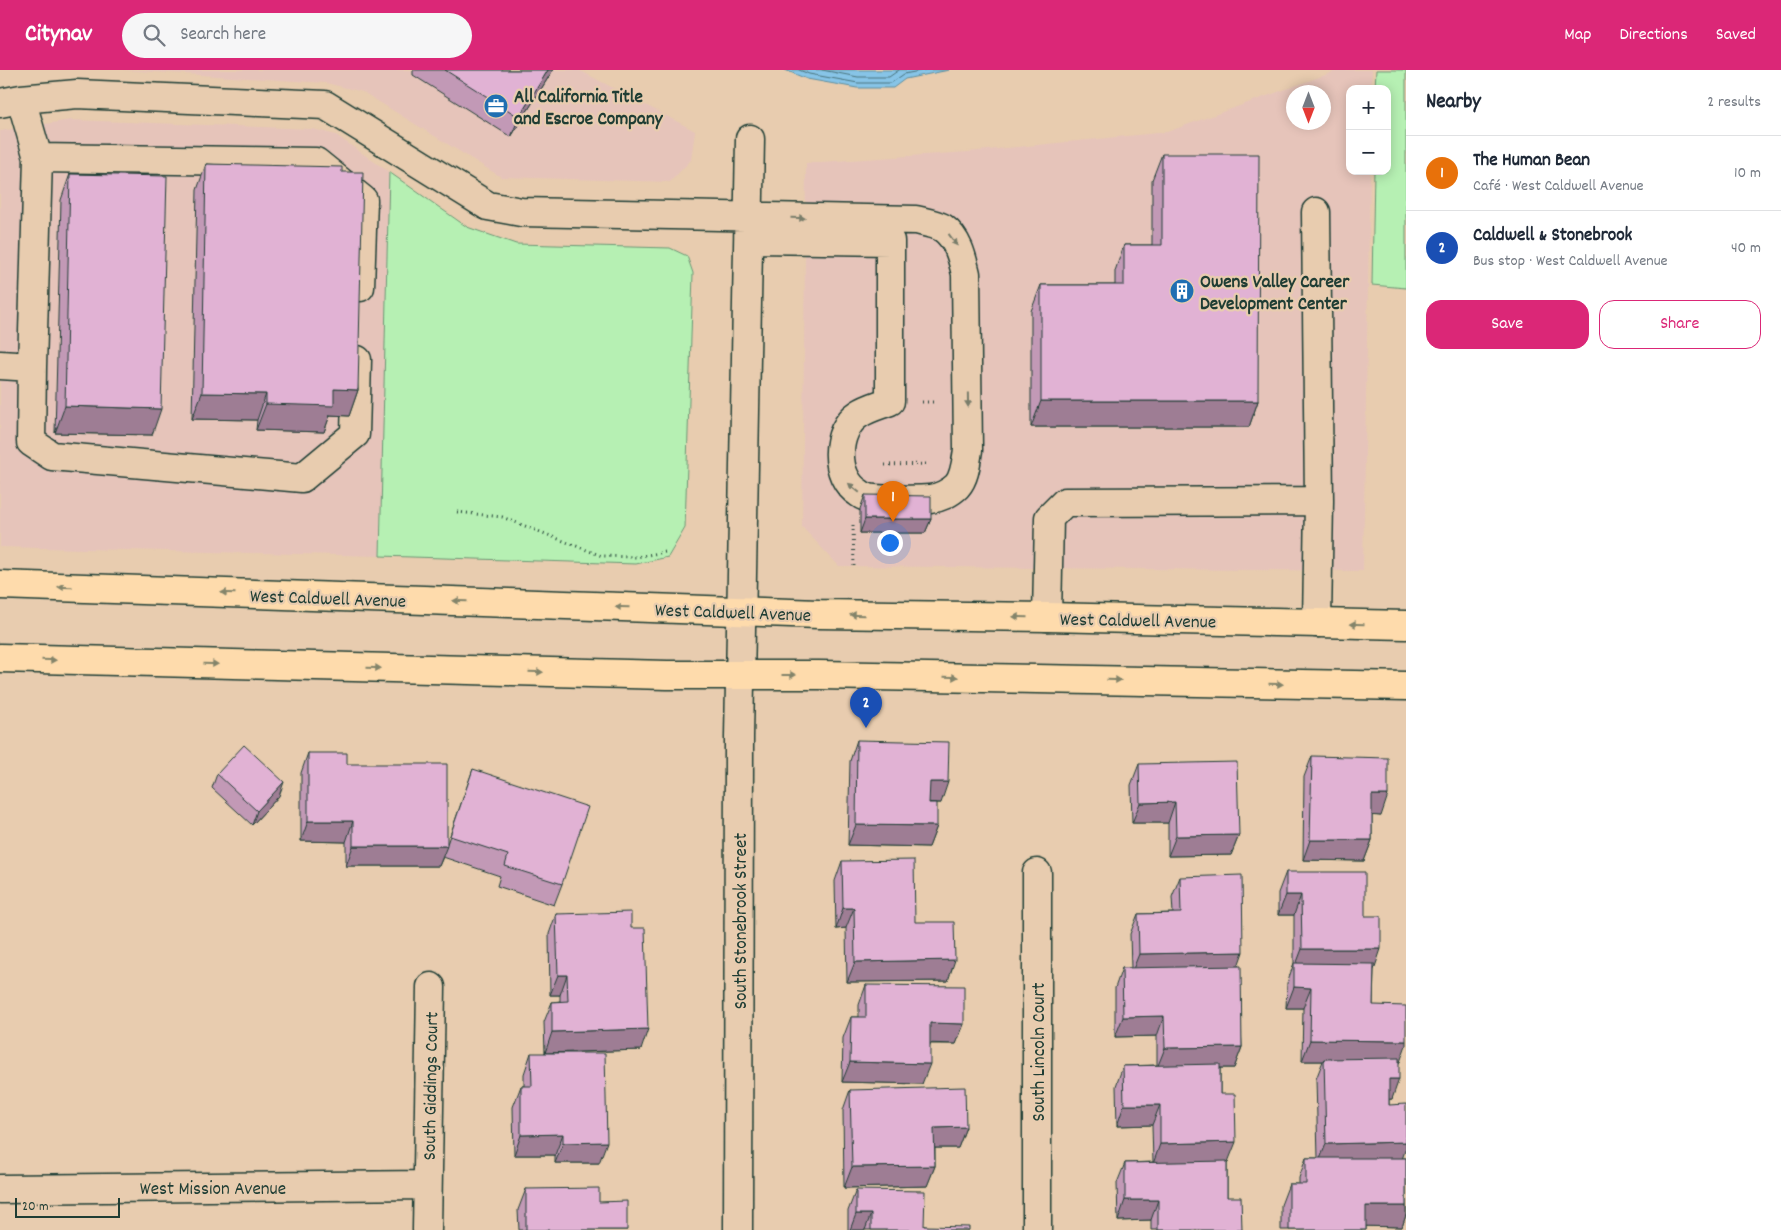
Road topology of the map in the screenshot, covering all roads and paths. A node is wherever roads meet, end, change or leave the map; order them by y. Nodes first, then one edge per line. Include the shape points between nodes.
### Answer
1 (10, 101) edge
2 (750, 139) dead end
3 (38, 158) junction
4 (1316, 212) dead end
5 (749, 228) junction
6 (359, 307) edge
7 (358, 337) edge
8 (0, 366) edge
9 (32, 367) junction
10 (902, 402) junction
11 (937, 402) dead end
12 (935, 462) dead end
13 (880, 466) dead end
14 (1319, 501) junction
15 (457, 512) dead end
16 (852, 519) dead end
17 (665, 552) dead end
18 (854, 567) dead end
19 (0, 585) edge
20 (741, 612) junction
21 (1047, 617) junction
22 (1317, 623) junction
23 (1406, 625) edge
24 (0, 658) edge
25 (740, 675) junction
26 (1406, 686) edge
27 (1037, 873) dead end
28 (430, 987) dead end
29 (427, 1186) junction
30 (0, 1189) edge
31 (427, 1230) edge
32 (738, 1230) edge
33 (1038, 1230) edge

1 - 3 street
1 - 5 street via 77,94 325,105 488,206 521,212
2 - 5 street, South Stonebrook Street
3 - 6 street via 316,162 363,200
3 - 9 street
4 - 14 street
5 - 10 street via 890,241
5 -> 10 street via 916,220 942,228 954,238 962,253 966,274 968,450 964,473 958,485 946,494 931,499 870,498 848,484 842,472 840,456 847,426 858,414
5 - 20 street, South Stonebrook Street
7 - 9 street via 354,434 302,478 52,456 31,442
8 - 9 street
10 - 11 path
12 - 13 path
14 - 21 street via 1065,502 1049,518
14 - 22 street
15 - 17 path via 502,517 602,556 636,557
16 - 18 path
20 -> 19 main road, West Caldwell Avenue
21 -> 20 main road, West Caldwell Avenue
20 - 25 street, South Stonebrook Street
21 - 22 main road, West Caldwell Avenue
23 -> 22 main road, West Caldwell Avenue
24 -> 25 main road
25 -> 26 main road
25 - 32 street, South Stonebrook Street
27 - 33 street, South Lincoln Court
28 - 29 street, South Giddings Court
29 - 30 street, West Mission Avenue
29 - 31 street, South Giddings Court

